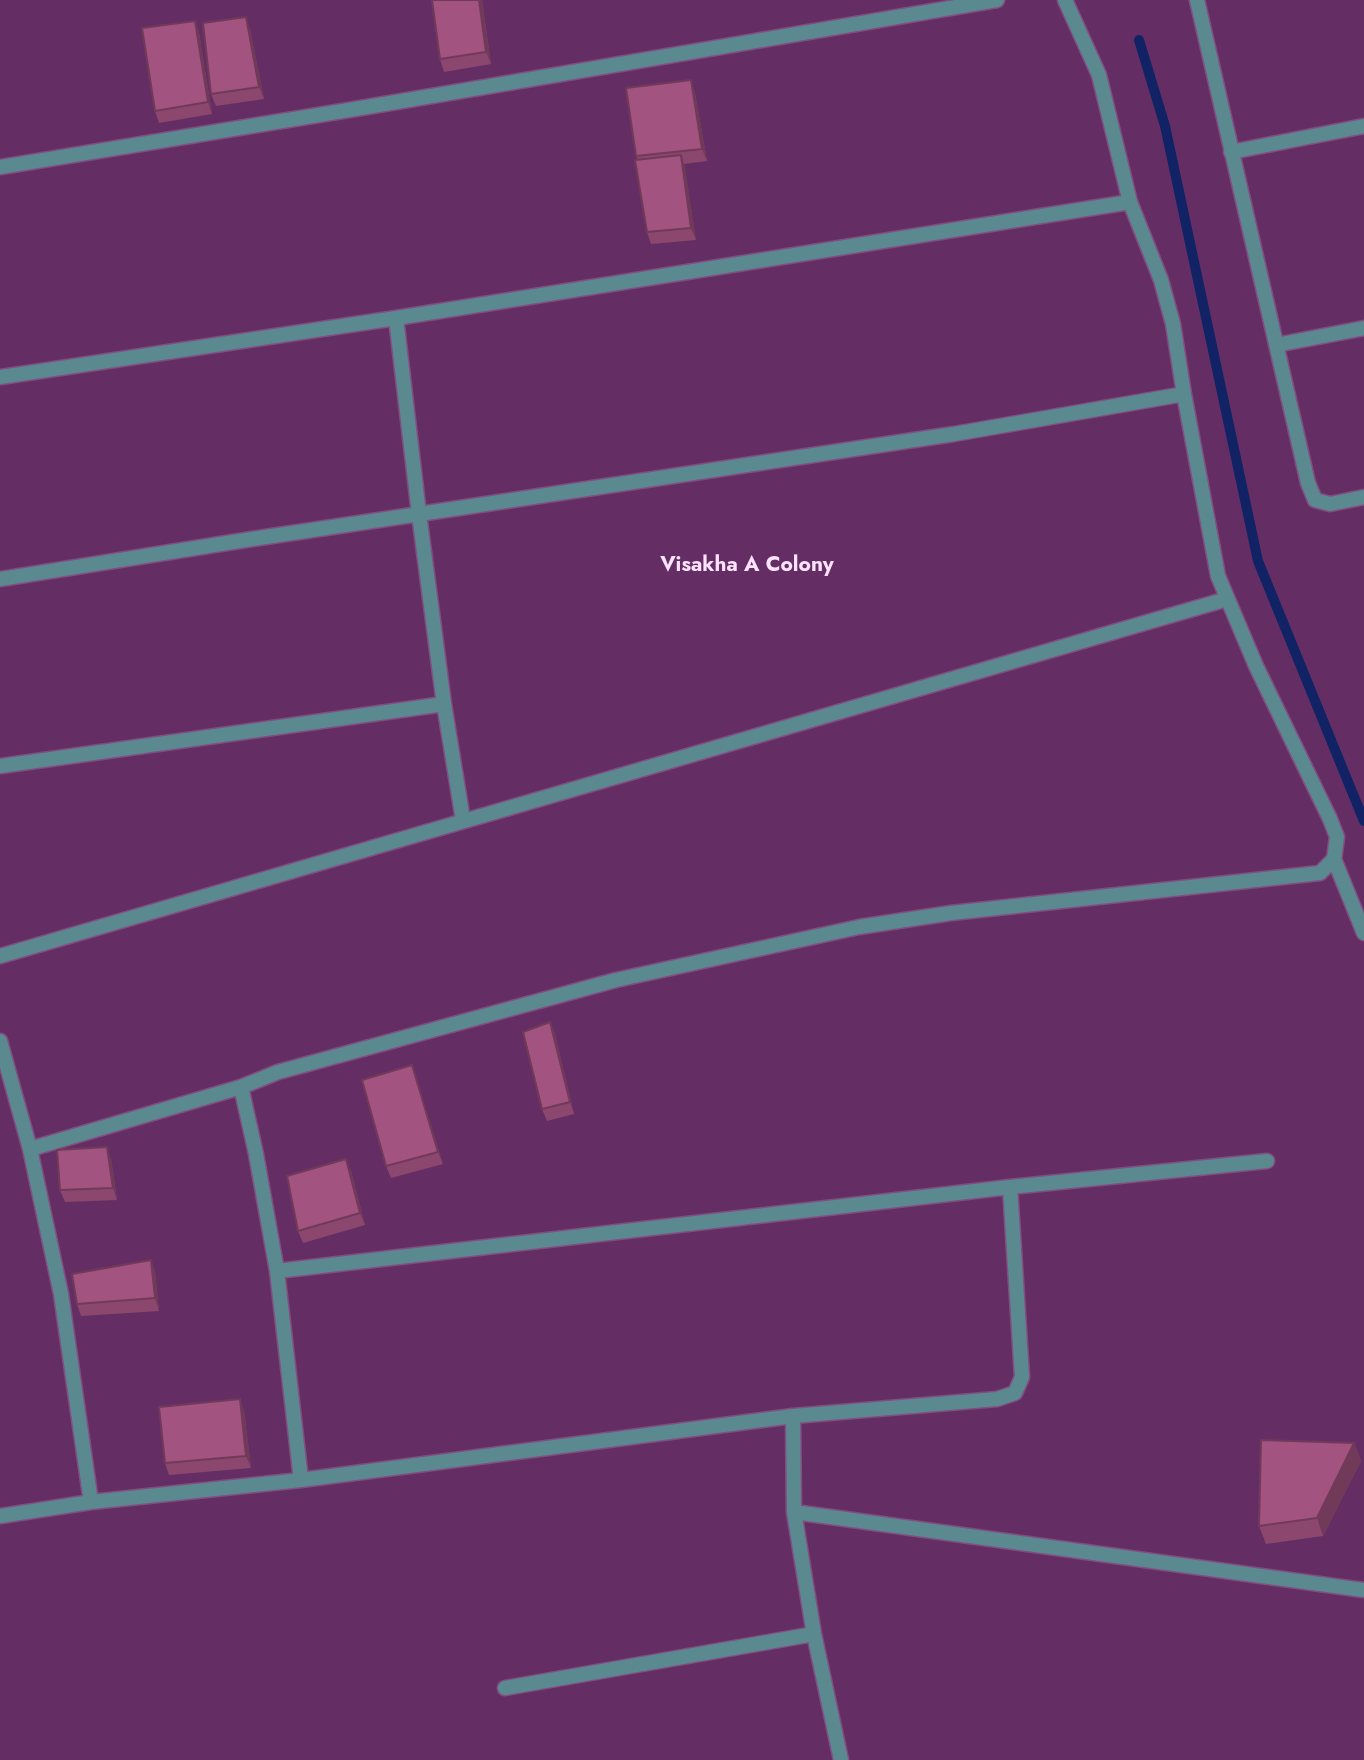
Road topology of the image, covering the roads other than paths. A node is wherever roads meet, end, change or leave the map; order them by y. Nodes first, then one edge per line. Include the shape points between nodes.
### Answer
1 (997, 0) edge
2 (1065, 0) edge
3 (1196, 0) edge
4 (1364, 126) edge
5 (1231, 152) junction
6 (0, 167) edge
7 (1130, 202) junction
8 (396, 318) junction
9 (1364, 328) edge
10 (1276, 345) junction
11 (0, 377) edge
12 (1184, 394) junction
13 (1364, 497) edge
14 (419, 514) junction
15 (0, 579) edge
16 (1227, 599) junction
17 (444, 704) junction
18 (0, 766) edge
19 (463, 820) junction
20 (1334, 859) junction
21 (1364, 933) edge
22 (0, 956) edge
23 (0, 1041) edge
24 (241, 1087) junction
25 (30, 1149) junction
26 (1267, 1161) dead end
27 (1010, 1187) junction
28 (277, 1271) junction
29 (793, 1416) junction
30 (301, 1480) junction
31 (91, 1502) junction
32 (794, 1512) junction
33 (0, 1516) edge
34 (1364, 1590) edge
35 (814, 1634) junction
36 (505, 1688) dead end
37 (841, 1760) edge

1 - 6 street
2 - 7 street via 1099,75
3 - 5 street
4 - 5 street
5 - 10 street
7 - 8 street
7 - 12 street via 1161,279
8 - 11 street
8 - 14 street
9 - 10 street
10 - 13 street via 1315,500 1331,504
12 - 14 street via 954,434
12 - 16 street via 1218,576
14 - 15 street
14 - 17 street
16 - 19 street
16 - 20 street via 1331,818 1337,837
17 - 18 street
17 - 19 street
19 - 22 street
20 - 21 street
20 - 24 street via 1320,873 859,927 616,981 278,1072
23 - 25 street
24 - 25 street
24 - 28 street
25 - 31 street via 61,1294
26 - 27 street
27 - 28 street
27 - 29 street via 1022,1377 1015,1393 997,1399
28 - 30 street
29 - 30 street
29 - 32 street
30 - 31 street
31 - 33 street
32 - 34 street
32 - 35 street
35 - 36 street
35 - 37 street

